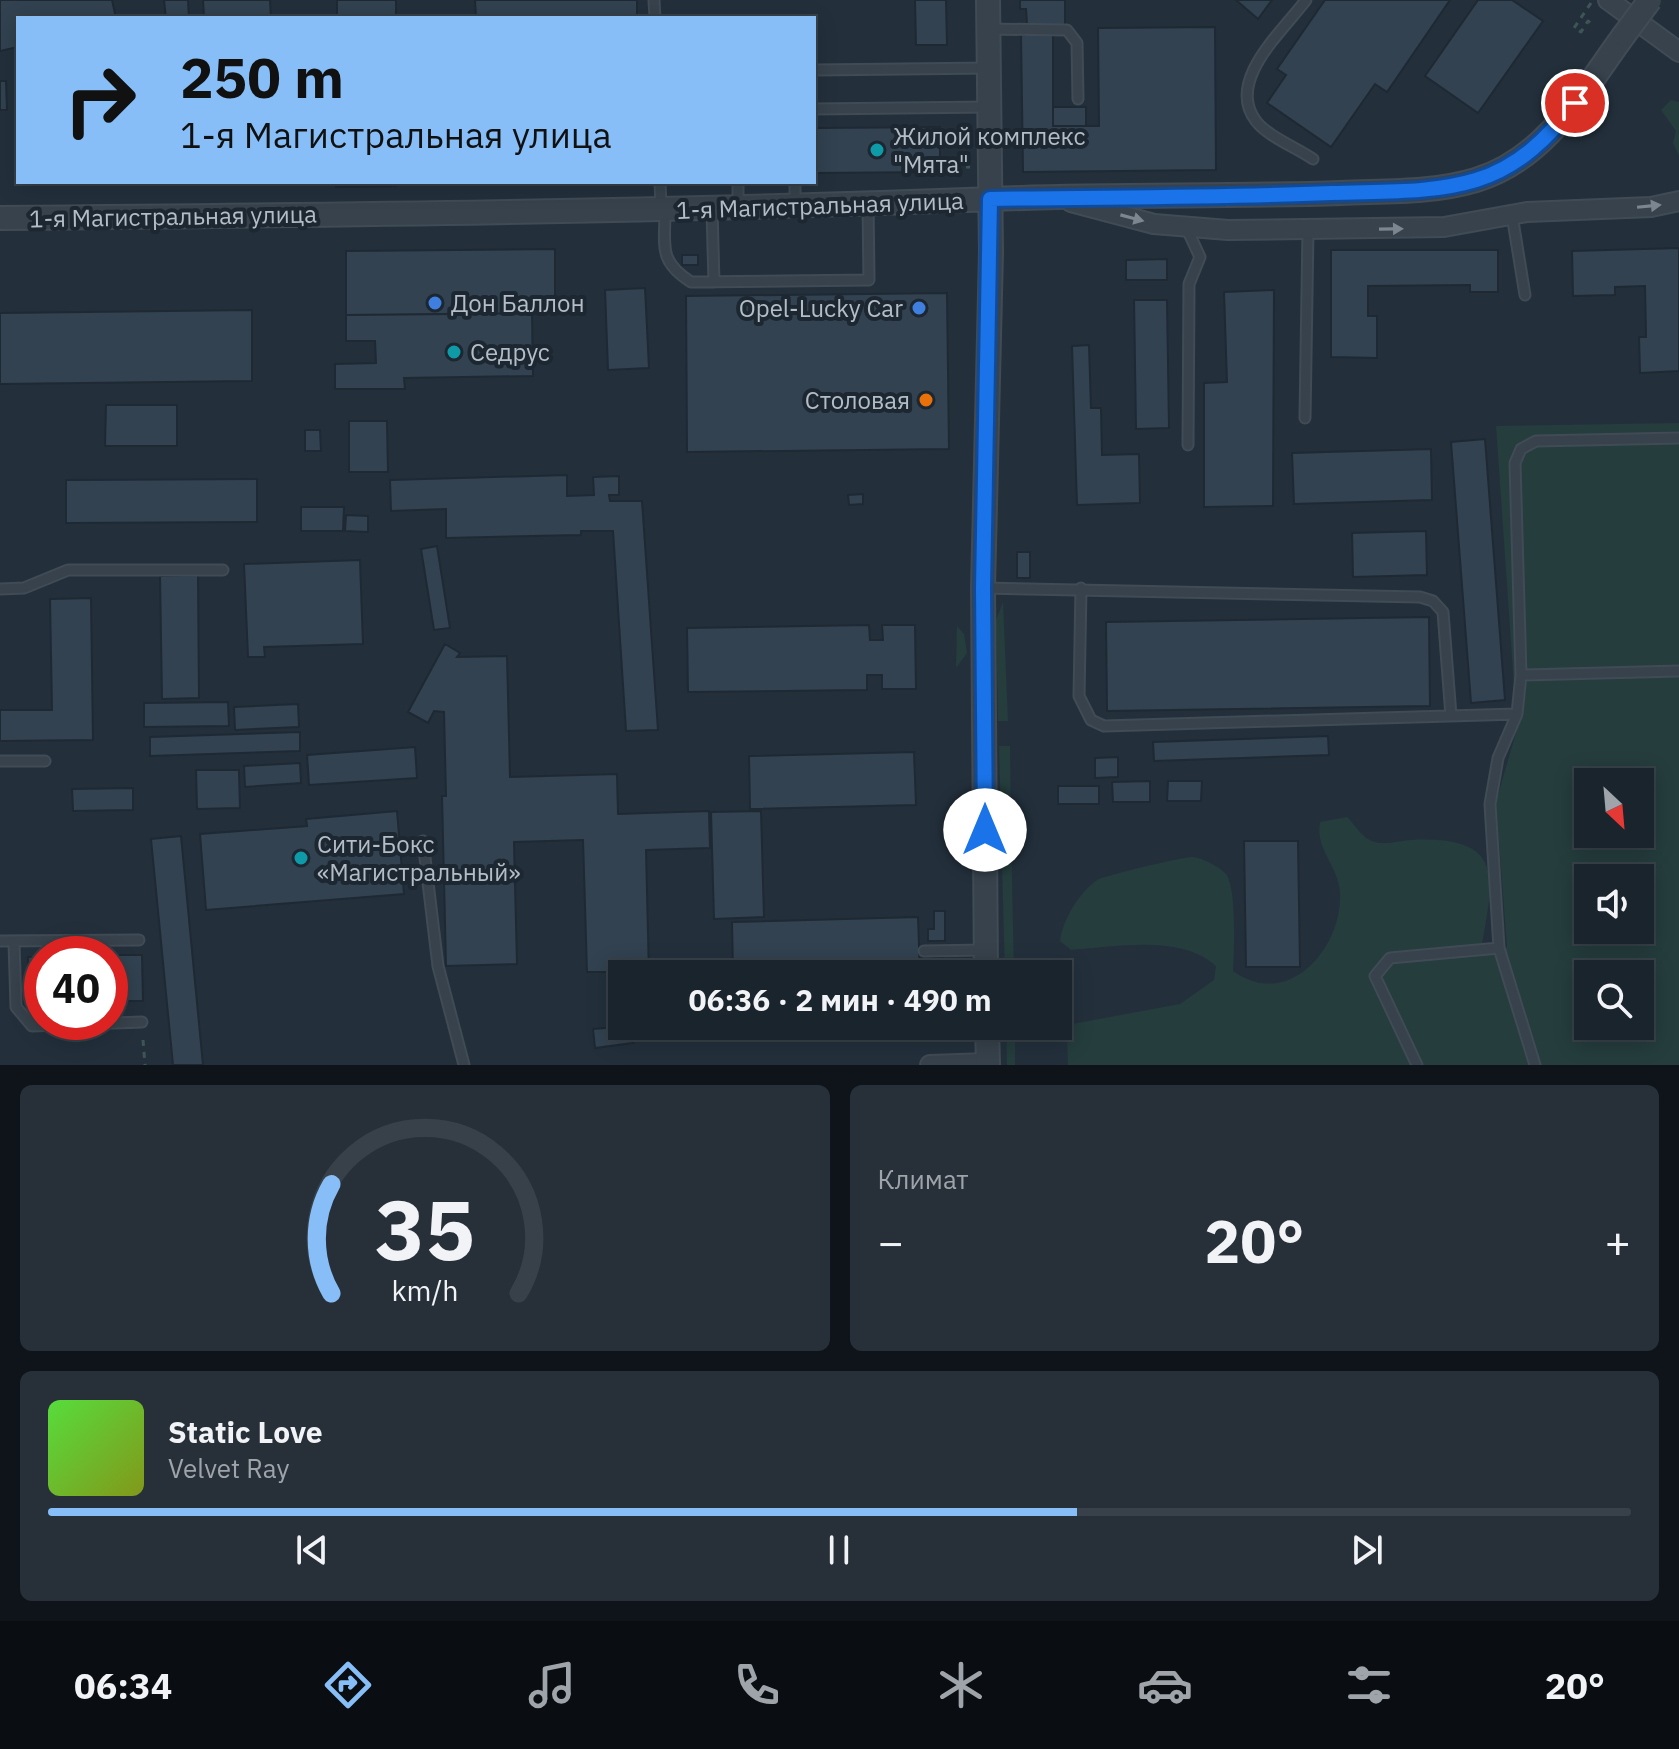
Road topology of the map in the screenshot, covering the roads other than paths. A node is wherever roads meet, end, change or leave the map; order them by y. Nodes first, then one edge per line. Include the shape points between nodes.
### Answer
1 (988, 0) edge
2 (1306, 0) edge
3 (1650, 0) edge
4 (1600, 2) edge
5 (988, 29) junction
6 (1679, 52) edge
7 (989, 68) junction
8 (816, 70) edge
9 (1078, 99) dead end
10 (989, 107) junction
11 (816, 109) edge
12 (1313, 159) dead end
13 (660, 184) edge
14 (738, 184) edge
15 (795, 184) edge
16 (1057, 198) junction
17 (990, 199) junction
18 (1679, 201) edge
19 (868, 204) junction
20 (795, 207) junction
21 (738, 209) junction
22 (712, 210) junction
23 (663, 211) junction
24 (1512, 215) junction
25 (0, 218) edge
26 (1186, 227) junction
27 (1308, 230) junction
28 (714, 282) junction
29 (1525, 295) dead end
30 (1305, 418) dead end
31 (1679, 438) edge
32 (1188, 445) dead end
33 (223, 570) dead end
34 (983, 588) junction
35 (1081, 588) junction
36 (0, 589) edge
37 (1679, 671) edge
38 (1521, 675) junction
39 (1517, 714) junction
40 (1451, 716) junction
41 (0, 761) edge
42 (45, 761) dead end
43 (423, 841) dead end
44 (139, 940) dead end
45 (0, 941) edge
46 (14, 942) junction
47 (1499, 948) junction
48 (985, 950) junction
49 (924, 951) dead end
50 (985, 960) edge
51 (142, 1022) dead end
52 (987, 1040) edge
53 (988, 1064) edge
54 (464, 1065) edge
55 (930, 1065) edge
56 (1417, 1065) edge
57 (1535, 1065) edge

1 - 5 street
2 - 12 lane via 1251,72 1245,95 1256,122
3 - 16 street, 1-я Магистральная улица, bridge via 1541,142 1478,180 1359,192
4 - 6 street
5 - 7 street
5 - 9 lane via 1067,30 1077,43
7 - 8 lane
7 - 10 street
10 - 11 lane
10 - 17 street
13 - 23 lane
14 - 21 lane
15 - 20 lane
16 - 17 street, 1-я Магистральная улица
16 -> 26 street via 1154,224
17 - 19 street, 1-я Магистральная улица
17 - 34 street
24 -> 18 street
19 - 20 street, 1-я Магистральная улица
19 - 28 lane via 869,280
20 - 21 street, 1-я Магистральная улица
21 - 22 street, 1-я Магистральная улица
22 - 23 street, 1-я Магистральная улица
22 - 28 lane
23 - 25 street, 1-я Магистральная улица
23 - 28 lane via 666,261 691,282
27 -> 24 street via 1444,227
24 - 29 lane
26 - 27 street
26 - 32 lane via 1200,257 1189,284
27 - 30 lane
31 - 38 lane via 1536,441 1521,449 1515,463
33 - 36 lane via 68,570 24,588
34 - 35 lane
34 - 48 street
35 - 40 lane via 1433,601 1443,612
35 - 40 lane via 1079,696 1091,720 1104,726
37 - 38 lane
38 - 39 lane
39 - 40 lane
39 - 47 lane via 1498,758 1490,804
41 - 42 lane
43 - 54 lane via 438,966
44 - 46 lane
45 - 46 lane
46 - 51 lane via 16,1007 32,1026
47 - 56 lane via 1390,958 1375,976
47 - 57 lane
48 - 49 lane
48 - 50 street
52 - 53 street
53 - 55 street

